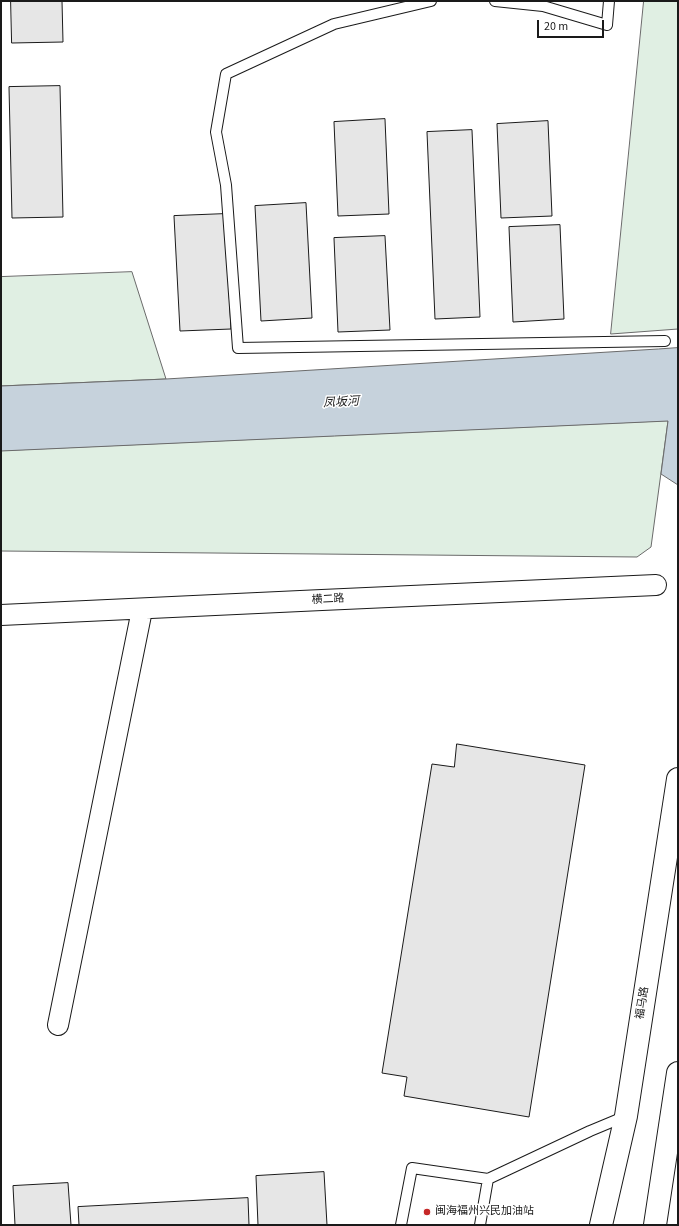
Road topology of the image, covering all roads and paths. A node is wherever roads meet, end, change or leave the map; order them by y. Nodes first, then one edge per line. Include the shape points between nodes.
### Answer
1 (431, 1) edge
2 (495, 1) edge
3 (609, 1) edge
4 (665, 341) dead end
5 (656, 585) dead end
6 (142, 610) junction
7 (1, 615) edge
8 (678, 779) edge
9 (58, 1025) dead end
10 (678, 1073) edge
11 (626, 1116) junction
12 (488, 1179) junction
13 (401, 1225) edge
14 (480, 1225) edge
15 (601, 1225) edge
16 (655, 1225) edge

1 - 4 lane via 334,24 226,74 216,132 226,185 238,348
2 - 3 lane via 543,6 607,26
5 - 6 street, 横二路
6 - 7 street, 横二路
6 - 9 street
8 - 11 main road, 福马路
10 - 16 main road
11 - 12 lane
11 - 15 main road, 福马路
12 - 13 lane via 412,1168
12 - 14 lane

